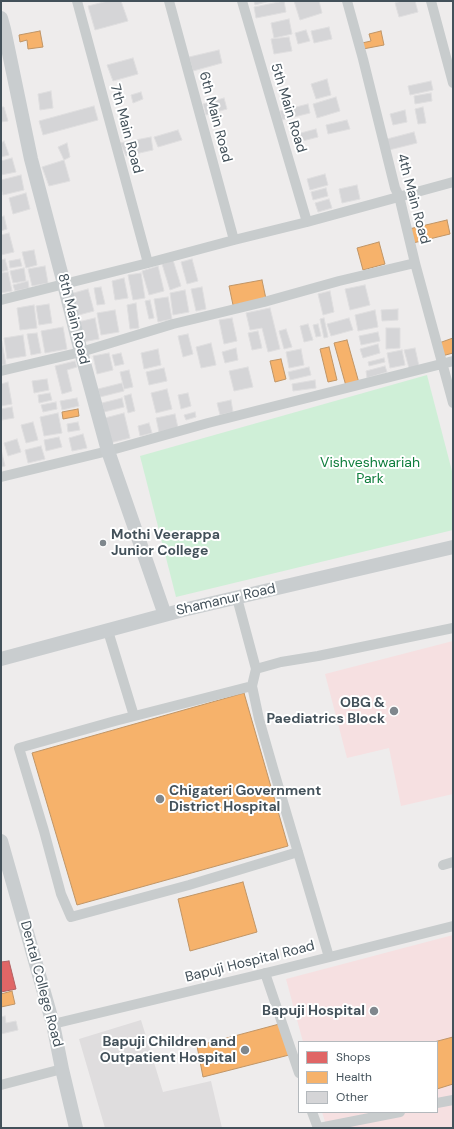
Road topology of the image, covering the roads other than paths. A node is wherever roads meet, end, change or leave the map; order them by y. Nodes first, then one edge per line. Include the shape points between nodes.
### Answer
1 (77, 1) edge
2 (169, 1) edge
3 (242, 1) edge
4 (347, 1) edge
5 (431, 1) edge
6 (1, 18) edge
7 (453, 83) edge
8 (453, 182) edge
9 (399, 196) junction
10 (307, 222) junction
11 (234, 240) junction
12 (415, 263) junction
13 (148, 264) junction
14 (64, 284) junction
15 (1, 300) edge
16 (80, 352) junction
17 (448, 362) edge
18 (1, 371) edge
19 (453, 403) edge
20 (108, 451) junction
21 (1, 477) edge
22 (453, 547) edge
23 (237, 598) junction
24 (165, 615) junction
25 (453, 628) edge
26 (108, 631) junction
27 (1, 659) edge
28 (256, 668) junction
29 (252, 686) junction
30 (134, 716) junction
31 (1, 841) edge
32 (298, 852) junction
33 (453, 926) edge
34 (329, 957) junction
35 (265, 973) junction
36 (53, 1024) junction
37 (62, 1069) junction
38 (298, 1070) edge
39 (1, 1085) edge
40 (453, 1100) edge
41 (438, 1103) edge
42 (312, 1113) edge
43 (395, 1113) edge
44 (76, 1128) edge
45 (318, 1128) edge

1 - 13 street, 7th Main Road
2 - 11 street, 6th Main Road
3 - 10 street, 5th Main Road
4 - 9 street, 4th Main Road
5 - 7 street
6 - 14 street, 8th Main Road via 31,159
8 - 9 street
9 - 10 street
9 - 12 street, 4th Main Road
10 - 11 street
11 - 13 street
12 - 16 street via 173,324
12 - 17 street, 4th Main Road
13 - 14 street
14 - 15 street
14 - 16 street, 8th Main Road
16 - 18 street
16 - 20 street, 8th Main Road
17 - 19 street, 4th Main Road
17 - 20 street
20 - 21 street
20 - 24 street, 8th Main Road
22 - 23 street, Shamanur Road
23 - 24 street, Shamanur Road
23 - 28 street
24 - 26 street, Shamanur Road
25 - 28 street
26 - 27 street, Shamanur Road
26 - 30 street
28 - 29 street
29 - 30 street
29 - 32 street via 259,719
30 - 32 street via 19,748 61,894 71,917 189,886
31 - 36 street, Dental College Road
32 - 34 street
33 - 34 street, Bapuji Hospital Road
34 - 35 street, Bapuji Hospital Road
35 - 36 street, Bapuji Hospital Road
35 - 38 street
36 - 37 street, Dental College Road
37 - 39 street
37 - 44 street, Dental College Road
40 - 41 street
42 - 45 street
43 - 45 street

